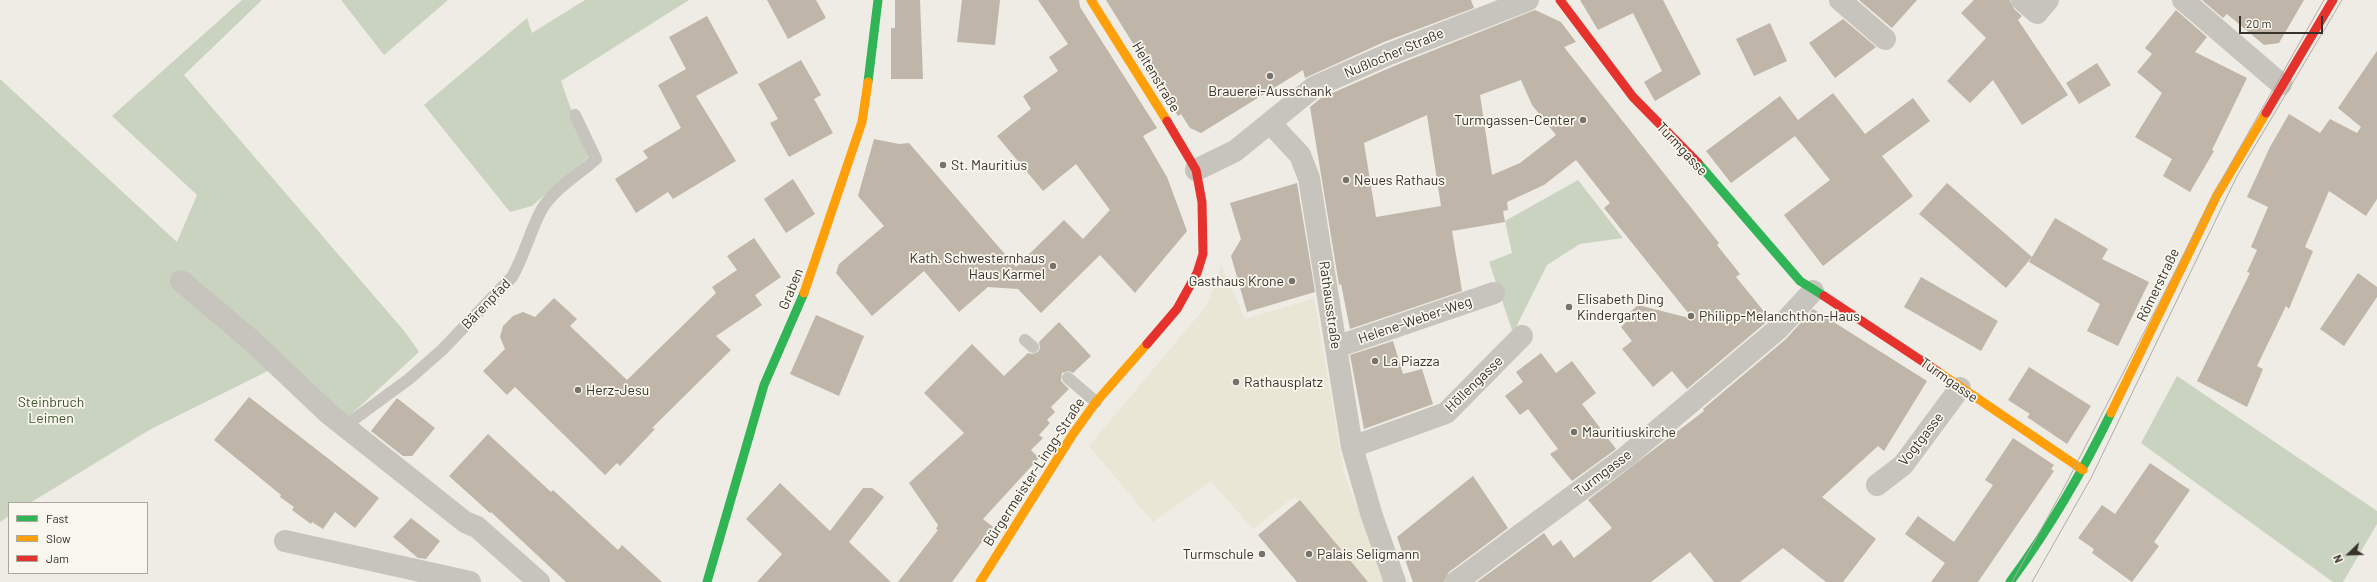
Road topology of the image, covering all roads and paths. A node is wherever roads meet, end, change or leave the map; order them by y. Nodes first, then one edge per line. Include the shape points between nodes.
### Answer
1 (878, 0) edge
2 (1092, 0) edge
3 (1528, 0) edge
4 (1560, 0) edge
5 (1840, 0) edge
6 (2022, 0) edge
7 (2048, 0) edge
8 (2183, 0) edge
9 (2333, 0) edge
10 (1885, 40) dead end
11 (2281, 84) junction
12 (575, 115) dead end
13 (1270, 123) junction
14 (1196, 170) junction
15 (181, 281) dead end
16 (1813, 291) junction
17 (1494, 294) dead end
18 (1522, 336) dead end
19 (1336, 348) junction
20 (1068, 378) dead end
21 (1960, 388) junction
22 (1096, 402) junction
23 (345, 426) junction
24 (1352, 447) junction
25 (2083, 470) junction
26 (1877, 486) dead end
27 (285, 541) dead end
28 (470, 582) edge
29 (539, 582) edge
30 (707, 582) edge
31 (980, 582) edge
32 (1395, 582) edge
33 (1456, 582) edge
34 (2010, 582) edge

1 - 30 street, Graben via 872,65 862,122 807,287 764,385
2 - 14 street, Heltenstraße
3 - 13 street, Nußlocher Straße via 1389,54 1314,88
4 - 16 street, Turmgasse via 1633,97 1686,150 1800,281
5 - 10 street
6 - 7 street via 2036,13
8 - 11 street
9 - 11 street, Römerstraße
11 - 25 street, Römerstraße via 2217,195
12 - 23 lane, Bärenpfad via 596,159 547,202 512,277 442,350 409,379
13 - 14 street via 1235,151
13 - 19 street, Rathausstraße via 1300,155 1310,178
14 - 22 street, Bürgermeister-Lingg-Straße via 1204,229 1203,254 1197,273 1177,310
15 - 23 street via 252,341
16 - 21 street, Turmgasse via 1888,338
16 - 33 street, Turmgasse via 1778,329 1627,456
17 - 19 street, Helene-Weber-Weg
18 - 24 street, Höllengasse via 1446,413
19 - 24 street, Rathausstraße
20 - 22 lane
21 - 25 street, Turmgasse
21 - 26 street, Vogtgasse via 1903,465
22 - 31 street, Bürgermeister-Lingg-Straße
23 - 29 street via 465,522 477,527
24 - 32 street, Rathausstraße
25 - 34 street, Römerstraße via 2040,541
27 - 28 street

